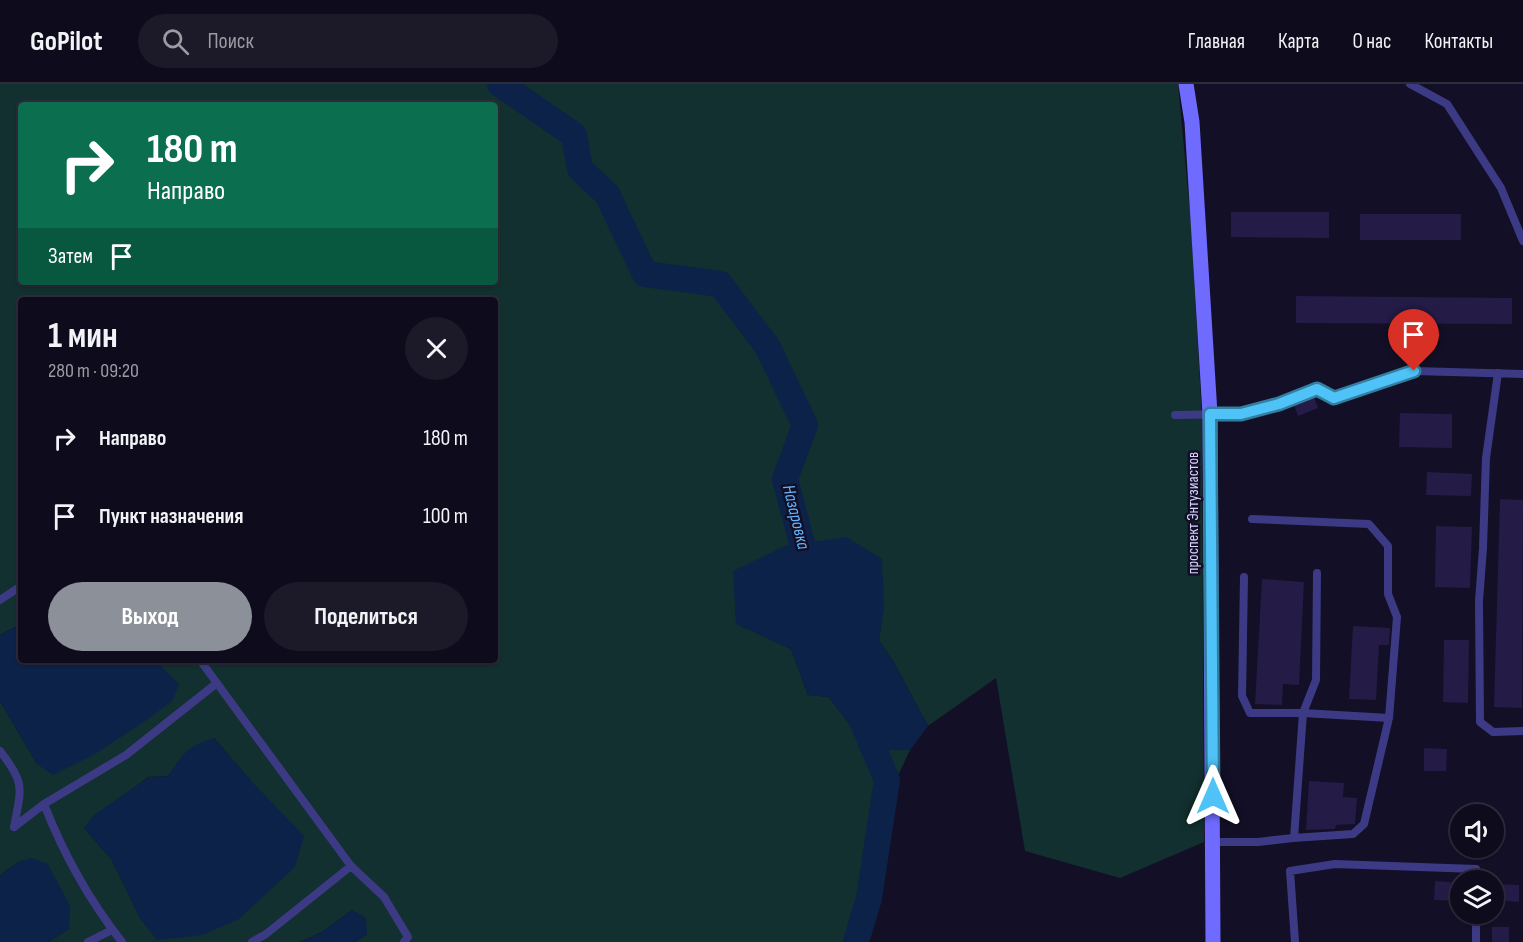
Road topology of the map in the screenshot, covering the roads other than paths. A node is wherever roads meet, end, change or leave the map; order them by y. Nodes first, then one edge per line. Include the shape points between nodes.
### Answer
1 (1185, 84) edge
2 (1410, 84) edge
3 (1523, 241) edge
4 (1498, 373) junction
5 (1523, 374) edge
6 (1210, 414) junction
7 (1175, 415) dead end
8 (1252, 519) dead end
9 (1317, 573) dead end
10 (1244, 577) dead end
11 (18, 588) edge
12 (0, 600) edge
13 (202, 663) edge
14 (217, 683) junction
15 (1303, 713) junction
16 (1389, 718) junction
17 (1523, 731) edge
18 (0, 751) edge
19 (44, 804) junction
20 (1294, 838) junction
21 (1214, 842) junction
22 (351, 866) junction
23 (1476, 870) edge
24 (1476, 924) edge
25 (112, 930) junction
26 (88, 942) edge
27 (122, 942) edge
28 (252, 942) edge
29 (404, 942) edge
30 (1214, 942) edge
31 (1295, 942) edge
32 (1476, 942) edge

1 - 6 street, проспект Энтузиастов via 1192,122
2 - 3 lane via 1447,104 1501,188
4 - 5 lane
4 - 6 lane via 1414,371 1334,398 1317,389 1241,414
4 - 17 lane via 1486,458 1479,601 1480,722 1492,732
6 - 7 lane
6 - 21 street, проспект Энтузиастов
8 - 16 lane via 1369,524 1388,546 1388,594 1398,617
9 - 15 lane via 1316,680
10 - 15 lane via 1242,696 1250,713
11 - 12 lane
13 - 14 lane
14 - 19 lane via 126,755
14 - 22 lane
15 - 16 lane
15 - 20 lane
16 - 20 lane via 1364,824 1353,834
18 - 19 lane via 21,786 14,827
19 - 25 lane via 59,843
20 - 21 lane
21 - 30 street, проспект Энтузиастов
22 - 28 lane
22 - 29 lane via 384,897 408,937
23 - 31 lane via 1335,864 1290,871
24 - 32 lane
25 - 26 lane
25 - 27 lane

